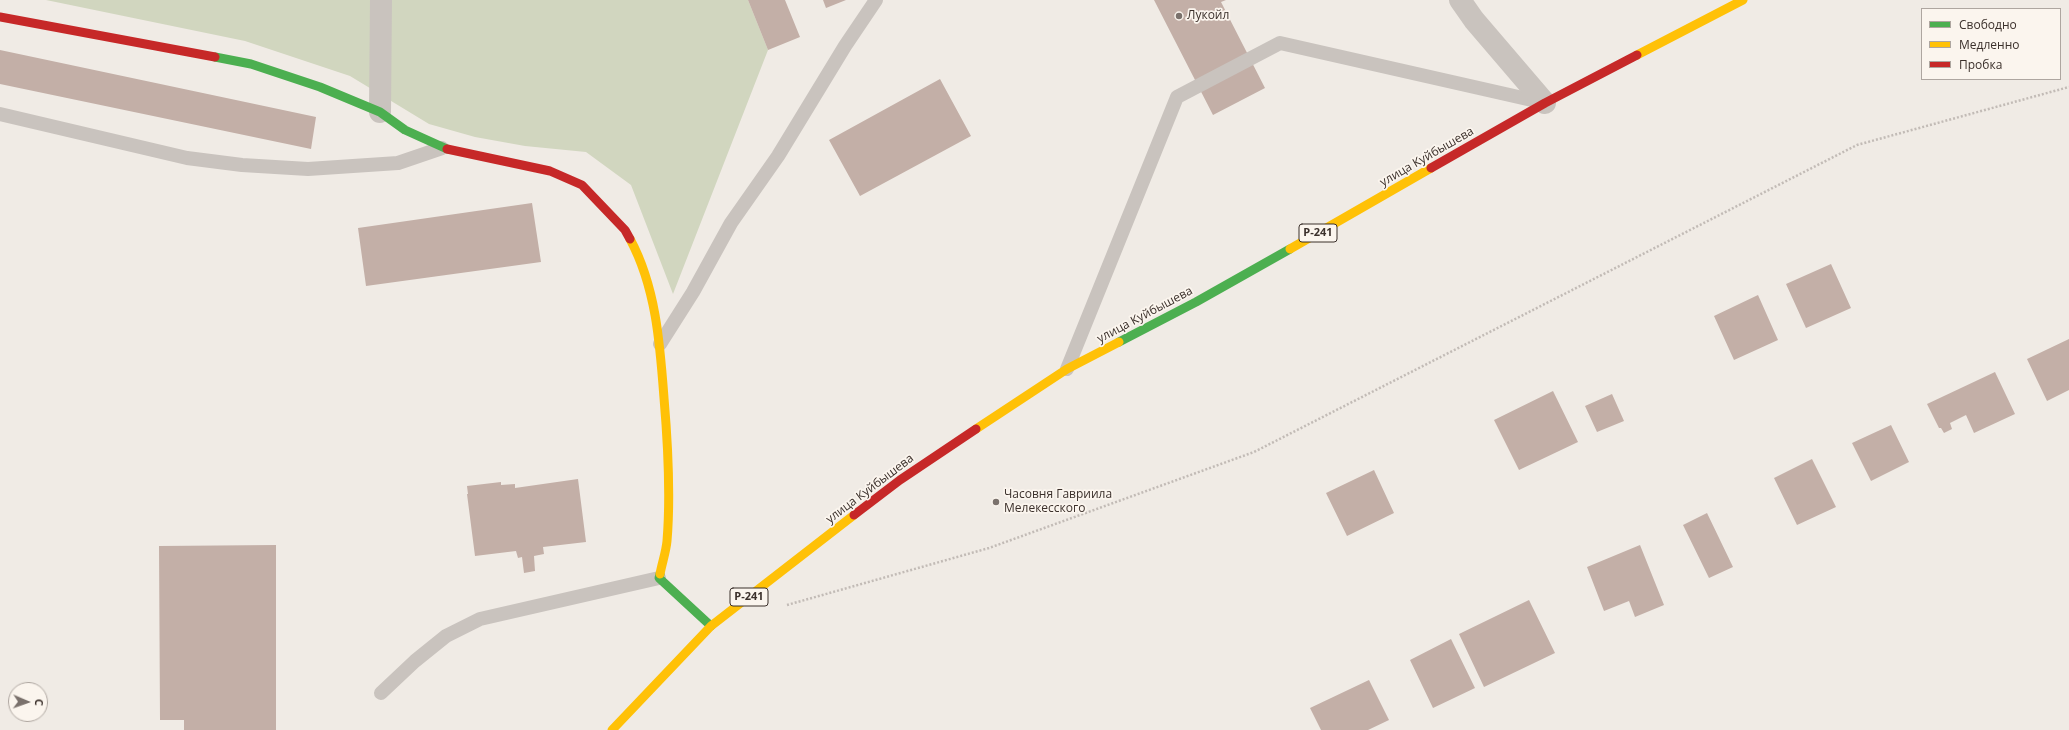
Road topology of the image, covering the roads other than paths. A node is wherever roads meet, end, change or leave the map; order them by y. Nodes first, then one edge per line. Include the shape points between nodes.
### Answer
1 (381, 0) edge
2 (876, 0) edge
3 (1460, 0) edge
4 (1744, 0) edge
5 (0, 17) edge
6 (1545, 103) junction
7 (380, 112) junction
8 (0, 114) edge
9 (442, 148) junction
10 (660, 344) junction
11 (1067, 369) junction
12 (659, 578) junction
13 (712, 626) junction
14 (381, 693) dead end
15 (612, 730) edge

1 - 7 street
2 - 10 lane via 778,156 731,223 694,292
3 - 6 street
4 - 6 main road, улица Куйбышева / Р-241
5 - 7 main road via 250,64 320,87
6 - 11 main road, улица Куйбышева / Р-241 via 1196,302
6 - 11 lane via 1280,44 1177,98
7 - 9 main road via 405,130
8 - 9 lane via 187,158 242,165 308,169 398,163
9 - 10 main road via 550,171 582,185 625,230 639,256 653,303
10 - 12 main road via 669,486 667,542
11 - 13 main road, улица Куйбышева / Р-241 via 900,480
12 - 13 main road
12 - 14 lane via 480,619 446,636
13 - 15 main road, улица Куйбышева / Р-241

